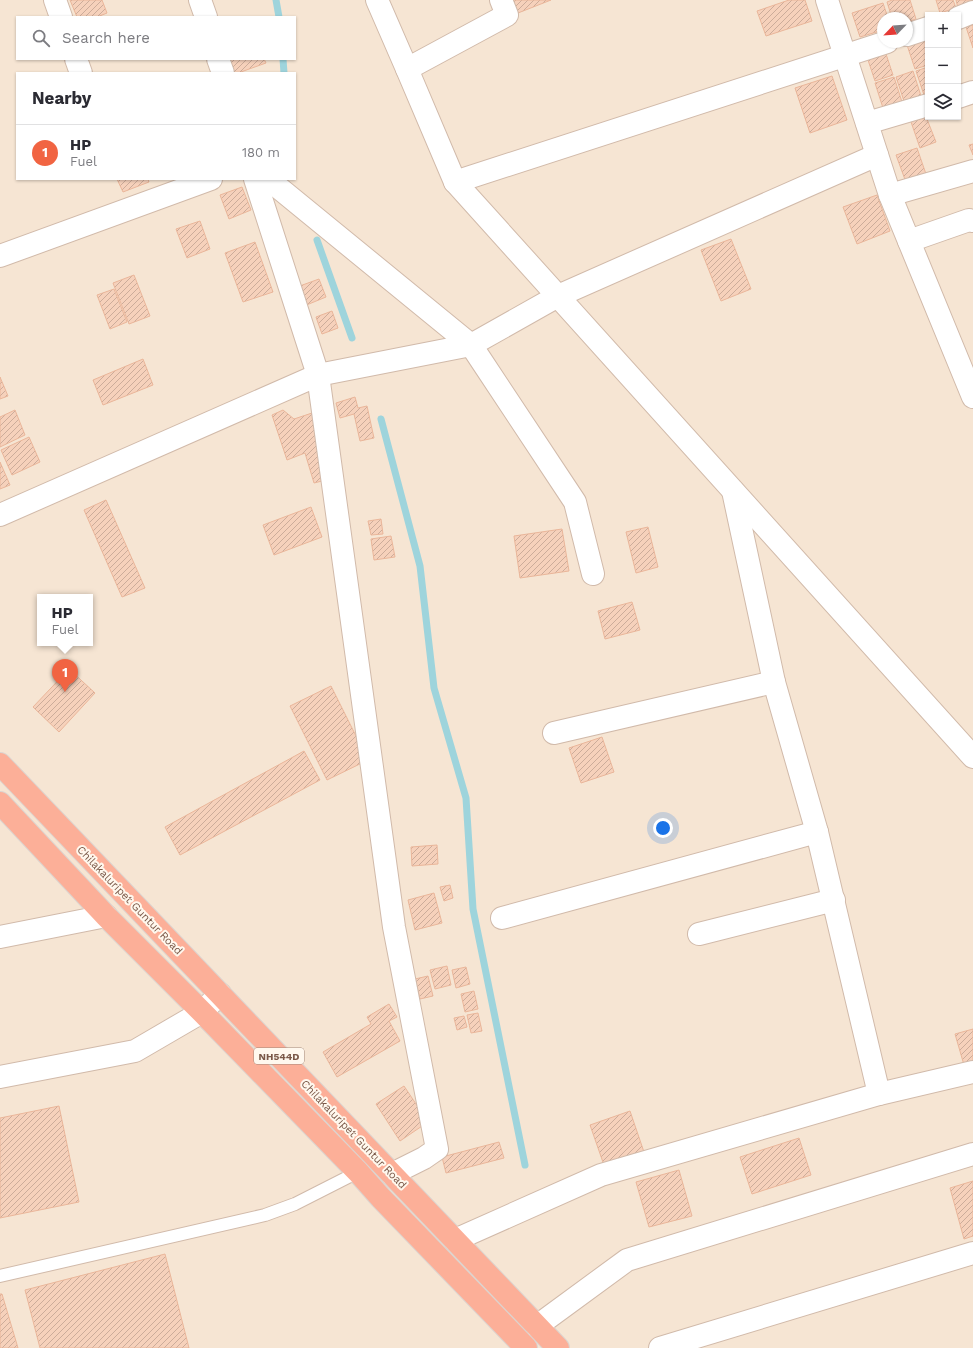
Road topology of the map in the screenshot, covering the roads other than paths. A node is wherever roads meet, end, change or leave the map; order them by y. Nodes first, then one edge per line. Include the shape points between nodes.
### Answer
1 (55, 0) edge
2 (200, 0) edge
3 (376, 0) edge
4 (501, 0) edge
5 (826, 0) edge
6 (973, 12) edge
7 (61, 16) edge
8 (206, 16) edge
9 (961, 17) edge
10 (925, 29) edge
11 (913, 33) edge
12 (877, 45) edge
13 (845, 56) junction
14 (76, 60) edge
15 (218, 60) edge
16 (407, 69) junction
17 (81, 72) edge
18 (223, 72) edge
19 (973, 92) edge
20 (961, 96) edge
21 (925, 106) edge
22 (867, 123) junction
23 (877, 155) junction
24 (973, 171) edge
25 (208, 180) edge
26 (255, 180) edge
27 (269, 180) edge
28 (455, 182) junction
29 (890, 195) junction
30 (973, 221) edge
31 (909, 241) junction
32 (0, 256) edge
33 (558, 296) junction
34 (471, 345) junction
35 (318, 375) junction
36 (973, 397) edge
37 (733, 491) junction
38 (0, 515) edge
39 (593, 574) dead end
40 (774, 682) junction
41 (554, 733) dead end
42 (973, 758) edge
43 (0, 764) edge
44 (0, 803) edge
45 (817, 832) junction
46 (834, 900) junction
47 (106, 916) junction
48 (502, 918) dead end
49 (698, 934) dead end
50 (0, 937) edge
51 (220, 994) junction
52 (202, 1012) junction
53 (973, 1072) edge
54 (0, 1077) edge
55 (879, 1094) junction
56 (973, 1154) edge
57 (358, 1172) junction
58 (392, 1174) junction
59 (455, 1240) junction
60 (973, 1253) edge
61 (0, 1276) edge
62 (537, 1326) junction
63 (526, 1348) edge
64 (558, 1348) edge
65 (660, 1348) edge

1 - 7 street
2 - 8 street
3 - 16 street
4 - 16 street via 507,15
5 - 13 street
6 - 9 street
10 - 11 street
12 - 13 street
13 - 22 street
13 - 28 street
14 - 17 street
15 - 18 street
16 - 28 street
19 - 20 street
21 - 22 street
22 - 23 street
23 - 29 street
23 - 33 street
24 - 29 street
25 - 32 street
26 - 35 street
27 - 34 street
28 - 33 street
29 - 31 street
30 - 31 street via 969,220
31 - 36 street
33 - 34 street
33 - 37 street
34 - 35 street
34 - 39 street via 575,502
35 - 38 street
35 - 58 street via 394,926 437,1150
37 - 40 street
37 - 42 street
40 - 41 street
40 - 45 street
43 - 51 highway, Chilakaluripet Guntur Road / NH544D
44 - 47 highway, NH544D
45 - 46 street
45 - 48 street
46 - 49 street
46 - 55 street
47 - 50 street
47 - 52 highway, NH544D
51 - 52 street
51 - 58 highway, Chilakaluripet Guntur Road / NH544D
52 - 54 street via 135,1051
52 - 57 highway, NH544D
53 - 55 street
55 - 59 street via 601,1175
56 - 62 street via 627,1260
57 - 61 lane via 295,1204 265,1215
57 - 63 highway, NH544D
58 - 59 highway, Chilakaluripet Guntur Road / NH544D
59 - 62 highway, Chilakaluripet Guntur Road / NH544D
60 - 65 street
62 - 64 highway, Chilakaluripet Guntur Road / NH544D

